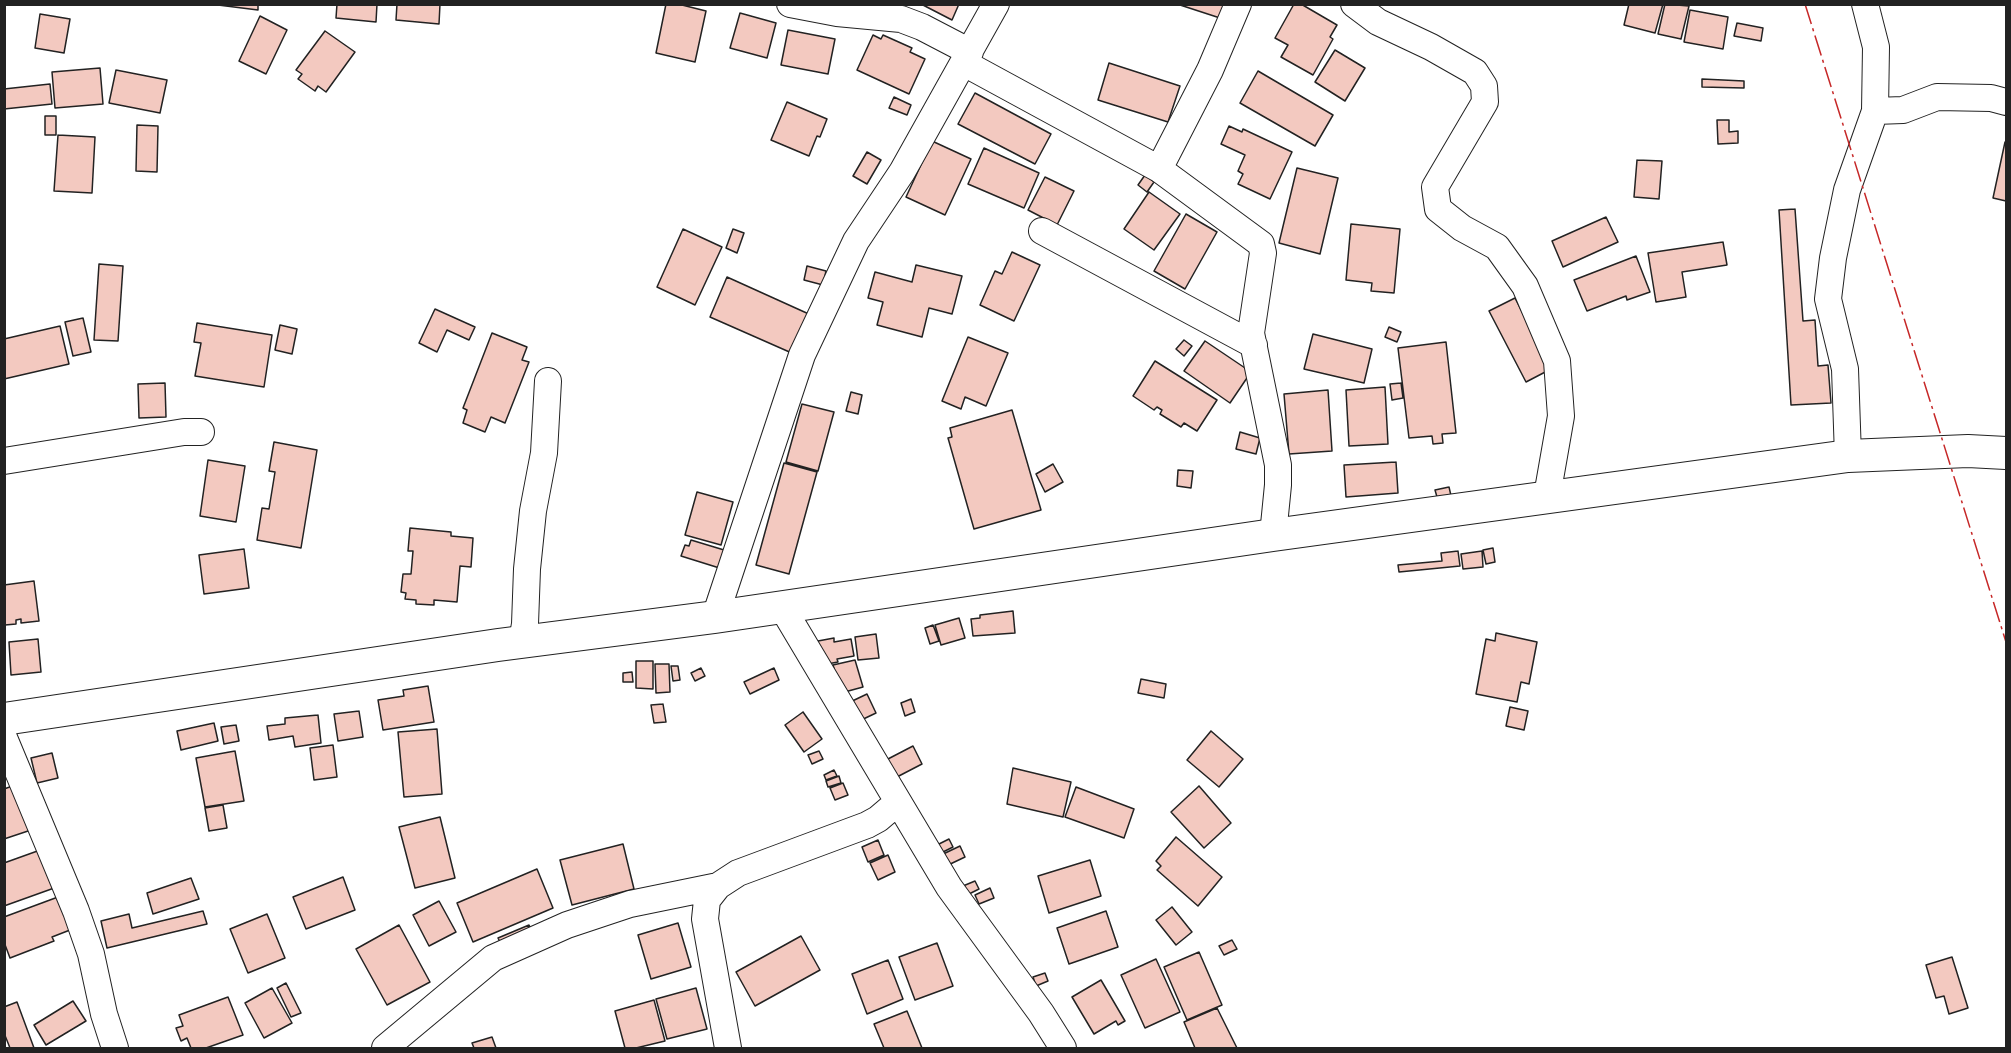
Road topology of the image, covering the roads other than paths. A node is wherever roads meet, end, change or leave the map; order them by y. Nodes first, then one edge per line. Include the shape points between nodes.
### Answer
1 (790, 4) edge
2 (996, 4) edge
3 (1238, 4) edge
4 (1354, 4) edge
5 (1865, 4) edge
6 (967, 57) junction
7 (2007, 102) edge
8 (1875, 111) junction
9 (1159, 169) junction
10 (1042, 231) dead end
11 (1254, 345) junction
12 (548, 381) dead end
13 (201, 432) dead end
14 (2007, 453) edge
15 (1848, 456) junction
16 (4, 461) edge
17 (1547, 496) junction
18 (1274, 535) junction
19 (782, 607) junction
20 (715, 617) junction
21 (522, 642) junction
22 (4, 719) edge
23 (4, 738) edge
24 (898, 802) junction
25 (718, 886) junction
26 (115, 1048) edge
27 (385, 1048) edge
28 (728, 1048) edge
29 (1063, 1048) edge

1 - 6 street via 901,19 922,27
2 - 6 street
3 - 9 street via 1210,70
4 - 17 street via 1378,22 1475,72 1484,86 1485,102 1435,187 1438,209 1461,228 1497,247 1525,286 1557,361 1561,416
5 - 8 street via 1876,47
6 - 9 street
6 - 20 street via 902,172 856,241 802,355
7 - 8 street via 1937,97 1903,110
8 - 15 street via 1847,190 1828,299 1845,369
9 - 11 street via 1261,244 1251,333
10 - 11 street
11 - 18 street via 1278,465
12 - 21 street via 544,453 526,569
13 - 16 street
14 - 15 main road
15 - 17 main road
17 - 18 main road
18 - 19 main road
19 - 20 main road
19 - 24 street
20 - 21 main road
21 - 22 main road
23 - 26 street via 76,911
24 - 25 street via 867,825 738,873
24 - 29 street via 949,887
25 - 27 street via 630,904 567,925 493,958
25 - 28 street via 707,900 705,919

